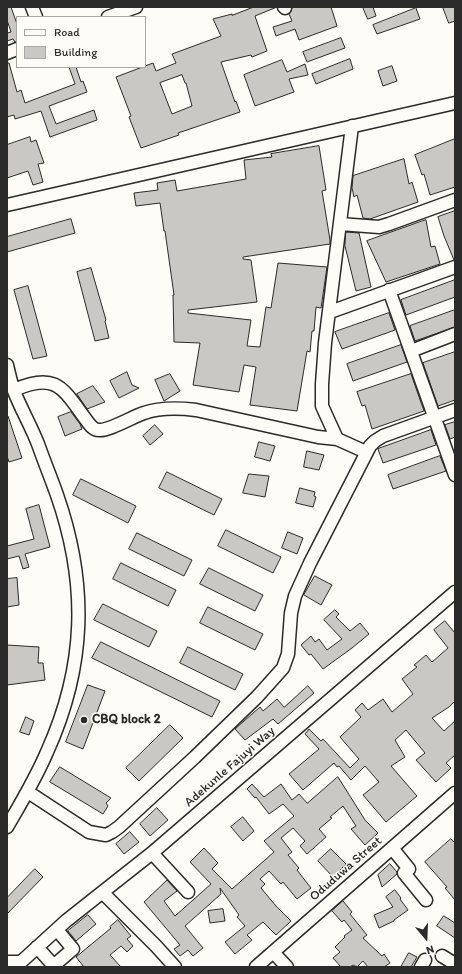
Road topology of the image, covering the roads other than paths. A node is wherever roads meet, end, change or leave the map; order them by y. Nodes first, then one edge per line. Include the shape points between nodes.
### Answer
1 (136, 7) edge
2 (111, 16) edge
3 (455, 103) edge
4 (352, 126) junction
5 (455, 200) edge
6 (7, 205) edge
7 (340, 224) junction
8 (455, 267) edge
9 (390, 290) junction
10 (330, 312) junction
11 (455, 334) edge
12 (411, 351) junction
13 (7, 365) edge
14 (14, 390) junction
15 (455, 410) edge
16 (434, 418) junction
17 (337, 439) junction
18 (366, 452) junction
19 (455, 475) edge
20 (455, 592) edge
21 (28, 792) junction
22 (455, 793) edge
23 (7, 827) edge
24 (392, 848) junction
25 (152, 853) junction
26 (188, 892) dead end
27 (103, 893) junction
28 (426, 900) dead end
29 (57, 930) junction
30 (37, 947) junction
31 (273, 952) junction
32 (442, 956) dead end
33 (7, 962) edge
34 (455, 964) edge
35 (21, 965) edge
36 (53, 966) edge
37 (175, 967) edge
38 (256, 967) edge
39 (287, 967) edge

1 - 2 street
3 - 4 street
4 - 6 street
4 - 7 street
5 - 7 street via 389,224
7 - 10 street
8 - 9 street
9 - 10 street
9 - 12 street
10 - 17 street via 325,343 322,406
11 - 12 street
12 - 16 street
13 - 14 street
14 - 17 street via 28,384 47,382 57,386 66,393 92,428 99,430 145,413 180,408
14 - 21 street via 57,496 72,549 79,600 77,648 71,683 58,727
15 - 16 street
16 - 18 street via 383,436
16 - 19 street
17 - 18 street
18 - 21 street via 295,596 288,654 283,668 256,698 195,757 106,835 89,832
20 - 25 street, Adekunle Fajuyi Way
21 - 23 street
22 - 24 street, Oduduwa Street
24 - 28 street via 409,868 404,873
24 - 31 street, Oduduwa Street
25 - 26 street
25 - 27 street, Adekunle Fajuyi Way
27 - 29 street, Adekunle Fajuyi Way
27 - 37 street
29 - 30 street, Adekunle Fajuyi Way
29 - 36 street via 73,949
30 - 35 street, Adekunle Fajuyi Way
30 - 36 street
31 - 38 street, Oduduwa Street
31 - 39 street
32 - 34 street
33 - 35 street, Adekunle Fajuyi Way

